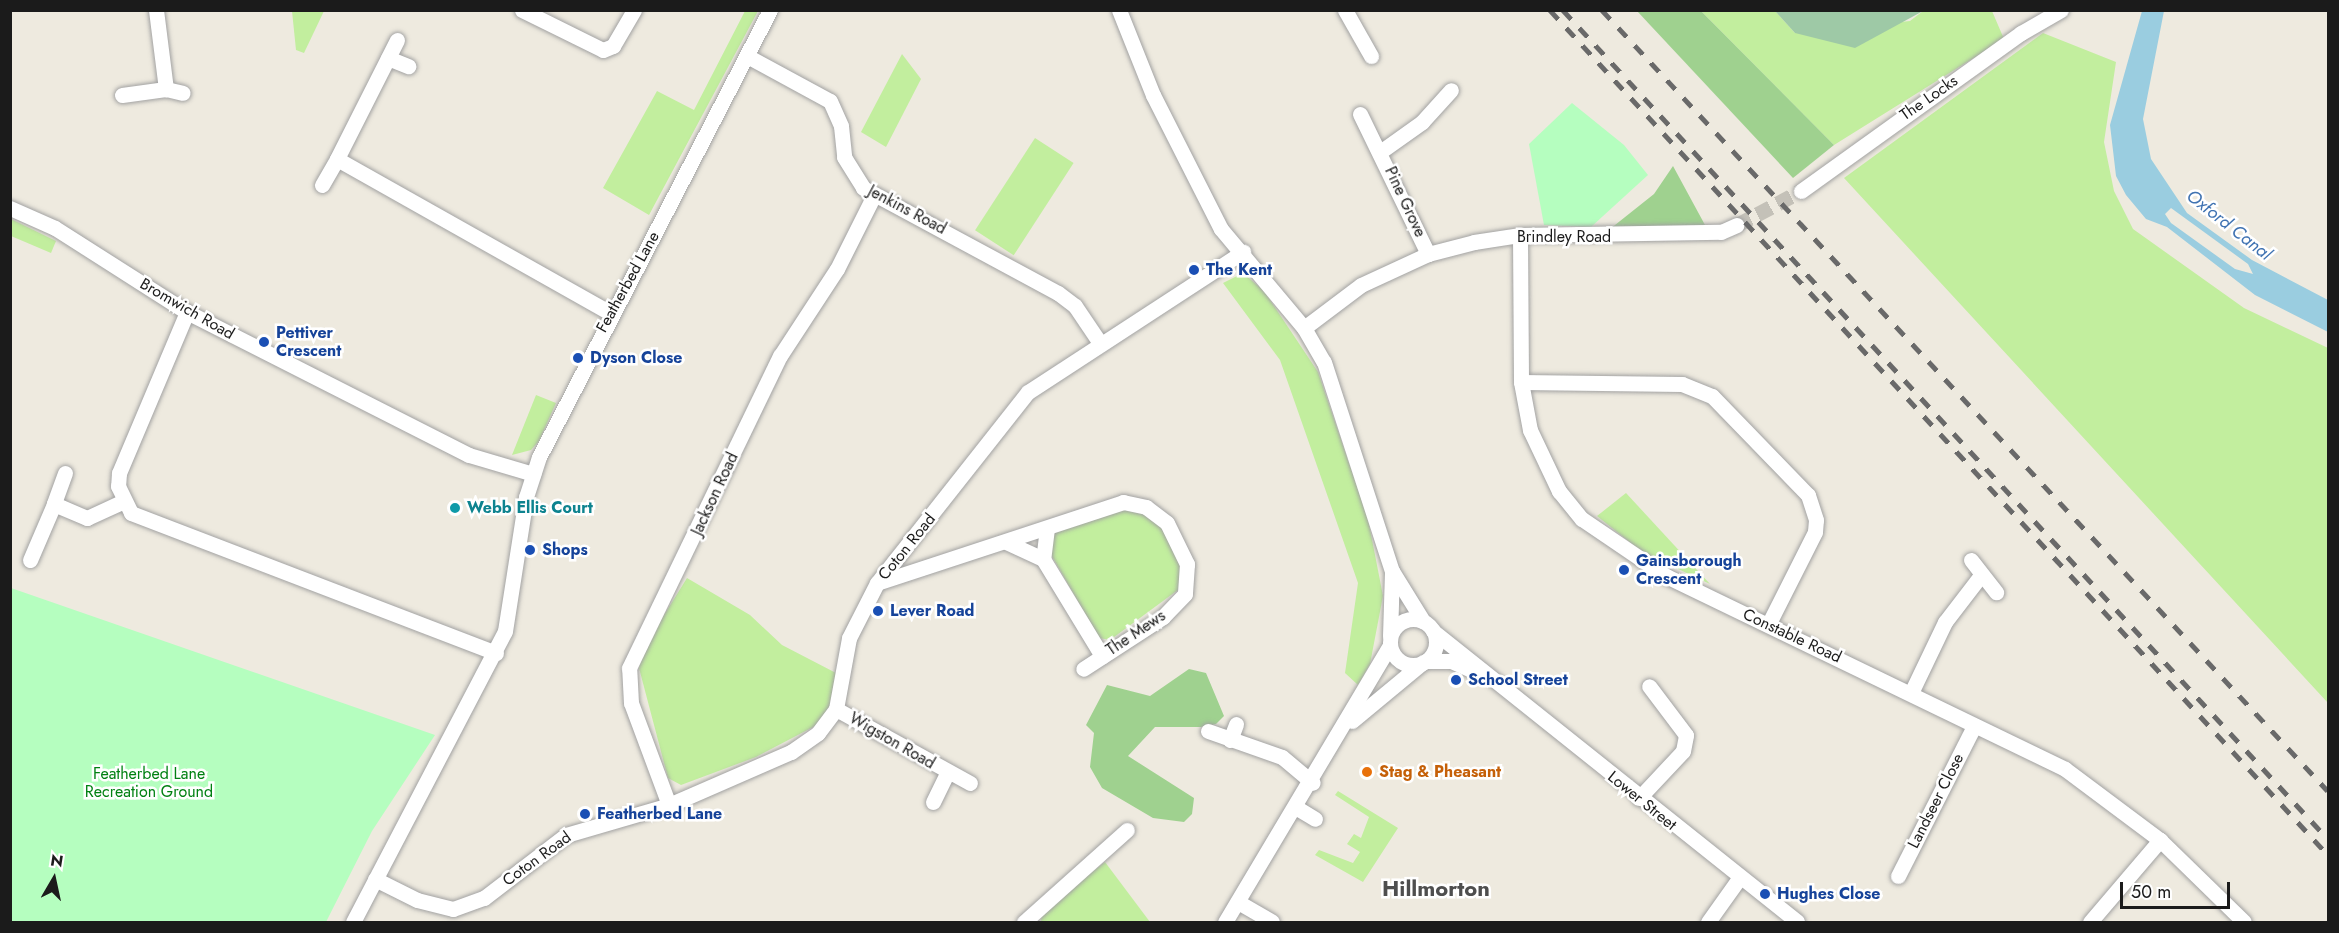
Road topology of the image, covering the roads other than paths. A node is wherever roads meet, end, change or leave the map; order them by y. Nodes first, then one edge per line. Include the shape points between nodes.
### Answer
1 (156, 10) edge
2 (522, 10) edge
3 (634, 10) edge
4 (770, 10) edge
5 (1119, 10) edge
6 (1345, 10) edge
7 (2061, 10) edge
8 (397, 40) dead end
9 (747, 56) junction
10 (1371, 56) dead end
11 (388, 58) junction
12 (408, 66) dead end
13 (166, 89) junction
14 (1451, 90) dead end
15 (183, 93) dead end
16 (122, 95) dead end
17 (1360, 114) dead end
18 (1380, 152) junction
19 (337, 159) junction
20 (321, 185) dead end
21 (1801, 191) tunnel mouth
22 (874, 195) junction
23 (10, 208) edge
24 (1737, 225) tunnel mouth
25 (1520, 235) junction
26 (1243, 252) junction
27 (1428, 254) junction
28 (187, 312) junction
29 (610, 313) junction
30 (1304, 328) junction
31 (1100, 343) junction
32 (1521, 382) junction
33 (65, 473) dead end
34 (533, 474) junction
35 (124, 501) junction
36 (54, 504) junction
37 (1047, 528) junction
38 (1005, 542) junction
39 (30, 560) dead end
40 (1043, 560) junction
41 (1971, 560) dead end
42 (1392, 571) junction
43 (1981, 575) junction
44 (877, 583) junction
45 (1996, 592) dead end
46 (1768, 625) junction
47 (1428, 626) junction
48 (1390, 641) junction
49 (496, 653) junction
50 (1102, 656) junction
51 (1425, 661) junction
52 (1083, 669) dead end
53 (1488, 678) junction
54 (1649, 686) dead end
55 (1911, 693) junction
56 (836, 710) junction
57 (1236, 724) dead end
58 (1347, 724) junction
59 (1974, 726) junction
60 (1208, 731) dead end
61 (1230, 740) junction
62 (948, 773) junction
63 (970, 783) dead end
64 (1313, 783) junction
65 (1639, 798) junction
66 (933, 802) dead end
67 (669, 805) junction
68 (1296, 808) junction
69 (1314, 819) dead end
70 (1127, 831) dead end
71 (2160, 840) junction
72 (1898, 876) dead end
73 (375, 879) junction
74 (1738, 880) junction
75 (1238, 902) junction
76 (353, 922) edge
77 (1024, 922) edge
78 (1225, 922) edge
79 (1272, 922) edge
80 (1708, 922) edge
81 (1797, 922) edge
82 (2090, 922) edge
83 (2244, 922) edge

1 - 13 street
2 - 3 street via 603,50 613,46
4 - 9 street, Featherbed Lane
5 - 26 street via 1191,173 1221,229
6 - 10 street
7 - 21 street, The Locks via 2021,33
8 - 11 street
9 - 22 street, Jenkins Road via 830,101 841,126 844,157 863,188
9 - 29 street, Featherbed Lane
11 - 12 street
11 - 19 street
13 - 15 street
13 - 16 street
14 - 18 street, Pine Grove via 1422,122
17 - 18 street, Pine Grove
18 - 27 street, Pine Grove
19 - 20 street
19 - 29 street
22 - 31 street, Jenkins Road via 1058,293 1075,306
22 - 67 street, Jackson Road via 837,269 780,356 629,668 631,702
23 - 28 street, Bromwich Road via 55,228
24 - 25 street, Brindley Road via 1697,233
25 - 27 street, Brindley Road
25 - 32 street, Constable Road
26 - 30 street
26 - 31 street, Coton Road
27 - 30 street, Brindley Road via 1361,285
28 - 34 street, Bromwich Road via 469,455
28 - 35 street via 126,445 118,486
29 - 34 street, Featherbed Lane
30 - 42 street via 1324,362
31 - 44 street, Coton Road via 1028,392
32 - 46 street, Constable Road via 1541,458 1582,519 1666,576
32 - 46 street via 1682,384 1712,396 1808,495 1816,520 1815,532
33 - 36 street
34 - 49 street, Featherbed Lane via 510,608
35 - 36 street via 87,518
35 - 49 street via 144,522
36 - 39 street
37 - 38 street
37 - 40 street
37 - 50 street, The Mews via 1124,502 1146,507 1167,523 1187,564 1185,594 1163,617
38 - 40 street
38 - 44 street
40 - 50 street
41 - 43 street
42 - 47 street
42 - 48 street
43 - 45 street
43 - 55 street via 1945,622
44 - 56 street, Coton Road via 849,638
46 - 55 street, Constable Road
47 - 48 street via 1403,621
47 - 51 street via 1436,644
47 - 53 street, Lower Street
48 - 51 street via 1402,662
48 - 58 street
49 - 73 street, Featherbed Lane
50 - 52 street, The Mews
51 - 53 street, Lower Street via 1451,661
51 - 58 street
53 - 65 street, Lower Street
54 - 65 street via 1686,735 1683,751
55 - 59 street, Constable Road
56 - 62 street, Wigston Road
56 - 67 street, Coton Road via 818,733 790,752
57 - 61 street
58 - 64 street
59 - 71 street, Constable Road via 2065,769
59 - 72 street, Landseer Close
60 - 61 street
61 - 64 street via 1282,757
62 - 63 street, Wigston Road
62 - 66 street, Wigston Road
64 - 68 street
65 - 74 street, Lower Street
67 - 73 street, Coton Road via 566,835 484,898 453,909 417,900
68 - 69 street
68 - 75 street
70 - 77 street
71 - 82 street
71 - 83 street, Constable Road
73 - 76 street, Featherbed Lane
74 - 80 street
74 - 81 street, Lower Street
75 - 78 street
75 - 79 street

